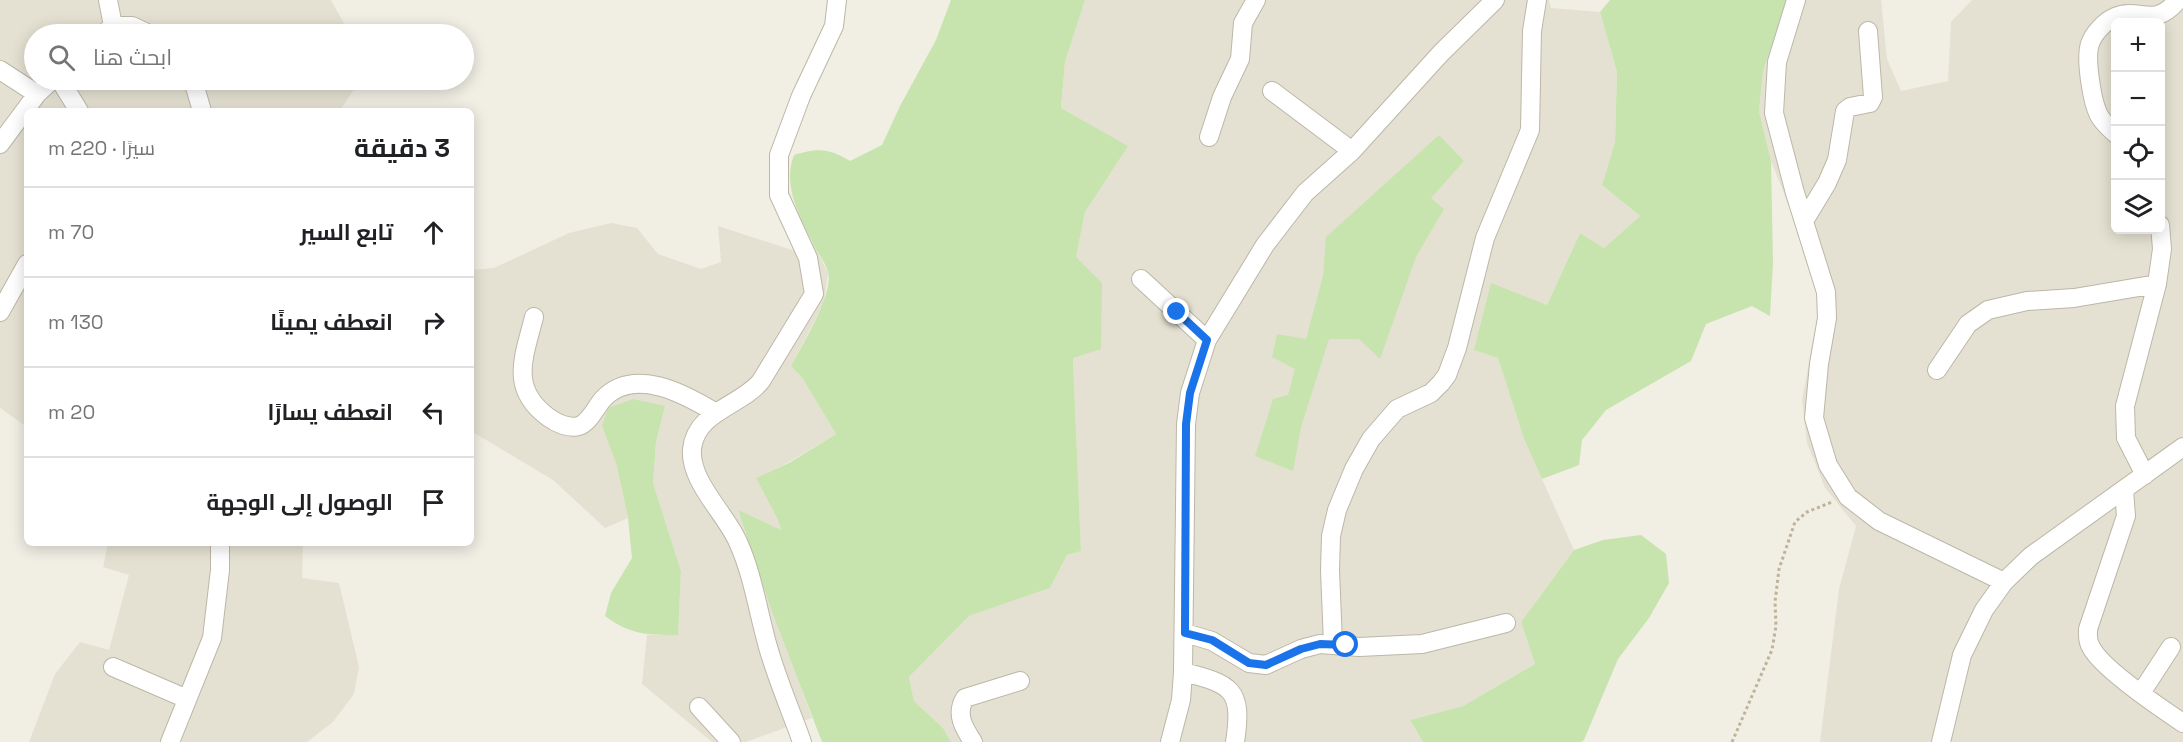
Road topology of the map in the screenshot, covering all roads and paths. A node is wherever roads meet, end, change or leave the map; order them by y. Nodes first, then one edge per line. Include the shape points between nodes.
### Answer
1 (108, 0) edge
2 (837, 0) edge
3 (1256, 0) edge
4 (1495, 0) edge
5 (1537, 0) edge
6 (1796, 0) edge
7 (2178, 0) edge
8 (108, 24) edge
9 (1868, 31) dead end
10 (0, 70) edge
11 (24, 85) edge
12 (32, 90) edge
13 (40, 90) edge
14 (66, 90) edge
15 (196, 90) edge
16 (1272, 91) dead end
17 (37, 93) junction
18 (26, 108) edge
19 (76, 108) edge
20 (201, 108) edge
21 (24, 111) edge
22 (2111, 130) edge
23 (1209, 137) dead end
24 (0, 144) edge
25 (1352, 151) junction
26 (1804, 221) junction
27 (2161, 234) edge
28 (24, 269) edge
29 (1141, 279) dead end
30 (2157, 284) junction
31 (0, 312) edge
32 (534, 317) dead end
33 (1207, 340) junction
34 (1937, 370) dead end
35 (717, 413) junction
36 (2183, 447) edge
37 (2145, 475) junction
38 (2124, 490) junction
39 (1848, 496) junction
40 (220, 546) edge
41 (2004, 582) junction
42 (1506, 623) dead end
43 (1185, 633) junction
44 (1333, 644) junction
45 (2171, 647) dead end
46 (113, 666) dead end
47 (1183, 672) junction
48 (1020, 681) dead end
49 (2141, 693) junction
50 (187, 699) junction
51 (699, 707) dead end
52 (2183, 723) edge
53 (170, 742) edge
54 (731, 742) edge
55 (802, 742) edge
56 (973, 742) edge
57 (1170, 742) edge
58 (1235, 742) edge
59 (1732, 742) edge
60 (1941, 742) edge

1 - 8 street
2 - 35 street via 834,26 779,155 779,195 808,258 814,294 757,386
3 - 23 street via 1243,23 1240,59
4 - 25 street
5 - 44 street via 1532,31 1530,130 1485,238 1447,375 1431,393 1397,409 1371,439 1336,510 1330,570
6 - 26 street via 1777,62 1774,113
7 - 22 street via 2153,17 2115,17 2101,27 2089,45 2092,95 2099,116
9 - 26 street via 1873,97 1870,103 1845,111 1837,160
10 - 11 street
12 - 17 street
13 - 17 street
14 - 19 street
15 - 20 street
16 - 25 street
17 - 18 street
21 - 24 street
25 - 33 street via 1305,193 1228,303
26 - 39 street via 1826,292 1827,318 1814,418 1828,465
27 - 30 street
28 - 31 street
29 - 33 street
30 - 34 street via 1988,310 1968,324
30 - 37 street via 2125,406 2126,438
32 - 35 street via 521,368 522,381 537,408 551,419 566,426 579,426 610,391 623,385 662,386
33 - 43 street via 1190,393 1186,424
35 - 55 street via 705,420 692,450 698,477 738,540 769,650
36 - 37 street
37 - 38 street
38 - 41 street via 2031,556
38 - 49 street via 2126,516 2088,629 2088,640 2104,663
39 - 41 street via 1879,521
39 - 59 path via 1807,512 1795,522 1779,569 1772,650
40 - 50 street via 212,638
41 - 60 street via 1984,610 1962,654
42 - 44 street via 1422,644
43 - 44 street via 1212,640 1249,663 1266,665 1301,649
43 - 47 street
45 - 49 street
46 - 50 street
47 - 57 street via 1181,700
47 - 58 street via 1215,680 1230,690 1238,706
48 - 56 street via 964,698 962,725
49 - 52 street
50 - 53 street
51 - 54 street

